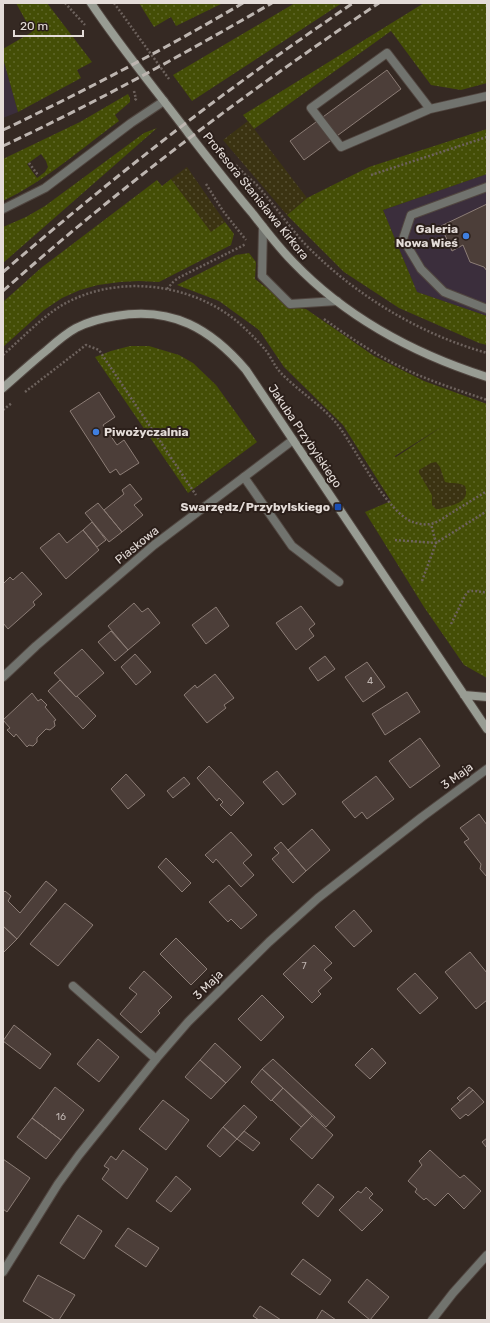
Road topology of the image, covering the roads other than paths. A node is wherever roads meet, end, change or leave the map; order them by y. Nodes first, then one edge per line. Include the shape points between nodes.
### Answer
1 (91, 3) edge
2 (487, 96) edge
3 (164, 100) junction
4 (430, 109) junction
5 (487, 187) edge
6 (3, 208) edge
7 (263, 227) junction
8 (337, 301) junction
9 (487, 308) edge
10 (487, 377) edge
11 (3, 388) edge
12 (293, 440) junction
13 (244, 477) junction
14 (339, 582) dead end
15 (3, 677) edge
16 (464, 694) junction
17 (487, 697) edge
18 (487, 729) edge
19 (487, 769) edge
20 (73, 986) dead end
21 (156, 1058) junction
22 (487, 1255) edge
23 (3, 1272) edge
24 (432, 1320) edge

1 - 3 street, Profesora Stanisława Kirkora
2 - 4 street
3 - 6 street via 45,188
3 - 7 street, Profesora Stanisława Kirkora
4 - 4 street via 387,53 310,108 340,147
5 - 9 street via 411,215 403,239 421,269 444,292
7 - 8 street, Profesora Stanisława Kirkora via 293,262
7 - 8 street via 262,276 290,304
8 - 10 street, Profesora Stanisława Kirkora via 378,329 419,350 446,363
11 - 12 street, Jakuba Przybylskiego via 61,338 90,322 137,313 161,315 204,331 231,352
12 - 13 street, Piaskowa
12 - 16 street, Jakuba Przybylskiego
13 - 14 street via 292,546
13 - 15 street, Piaskowa via 154,545
16 - 17 street
16 - 18 street, Jakuba Przybylskiego
19 - 21 street, 3 Maja via 318,898 231,979
20 - 21 street
21 - 23 street, 3 Maja via 58,1184
22 - 24 street

